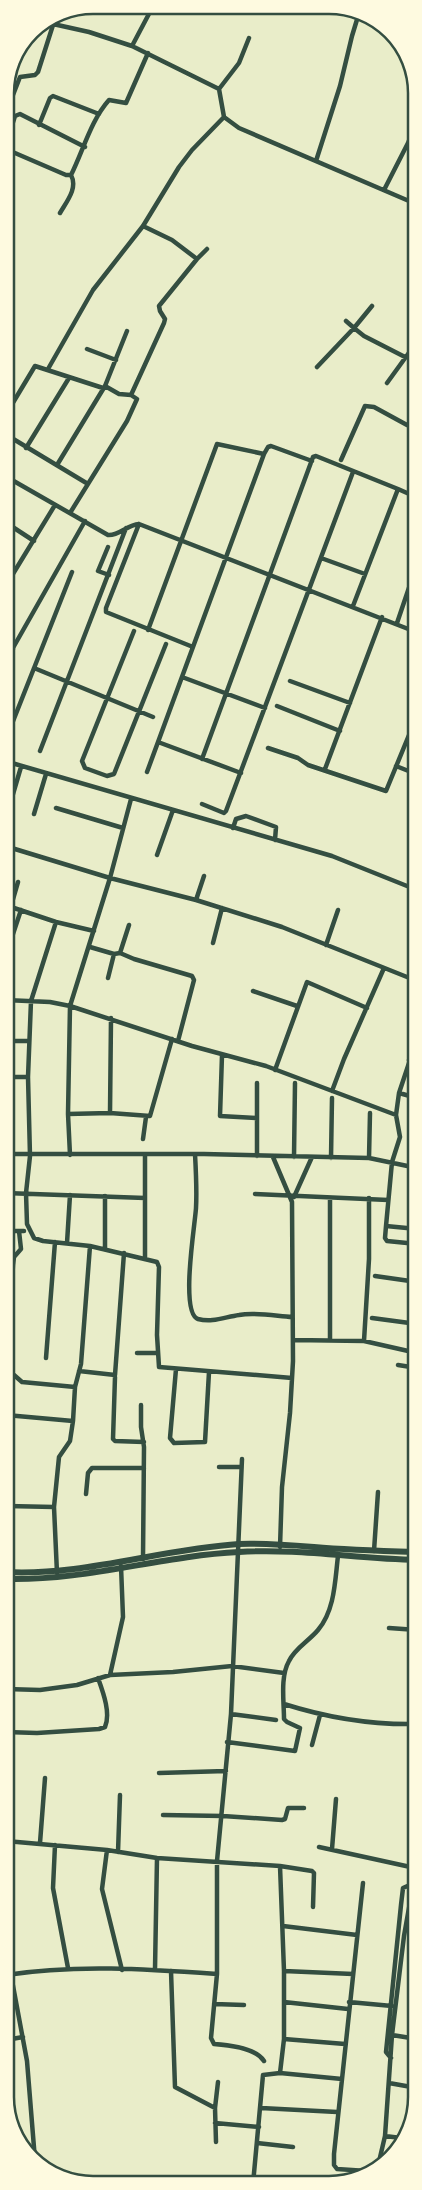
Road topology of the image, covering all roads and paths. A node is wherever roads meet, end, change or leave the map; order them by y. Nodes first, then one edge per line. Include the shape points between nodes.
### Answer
1 (149, 14) edge
2 (357, 19) edge
3 (53, 25) joint
4 (249, 38) dead end
5 (132, 46) junction
6 (148, 53) junction
7 (219, 90) junction
8 (14, 92) edge
9 (98, 114) junction
10 (224, 117) junction
11 (14, 124) edge
12 (39, 125) junction
13 (408, 144) edge
14 (85, 147) junction
15 (14, 153) edge
16 (316, 161) junction
17 (71, 175) junction
18 (384, 190) junction
19 (408, 200) edge
20 (60, 213) dead end
21 (143, 226) junction
22 (207, 249) dead end
23 (197, 259) junction
24 (372, 306) dead end
25 (346, 321) dead end
26 (354, 328) junction
27 (127, 331) dead end
28 (87, 349) dead end
29 (408, 353) edge
30 (405, 357) junction
31 (116, 360) junction
32 (317, 367) dead end
33 (48, 369) junction
34 (69, 378) junction
35 (387, 383) dead end
36 (104, 387) junction
37 (131, 395) junction
38 (14, 401) edge
39 (408, 425) edge
40 (14, 440) edge
41 (26, 448) junction
42 (264, 454) junction
43 (341, 460) dead end
44 (312, 461) junction
45 (57, 465) junction
46 (353, 472) junction
47 (14, 481) edge
48 (88, 484) junction
49 (400, 490) junction
50 (408, 493) edge
51 (55, 505) junction
52 (70, 513) junction
53 (85, 522) junction
54 (138, 524) junction
55 (126, 527) junction
56 (14, 528) edge
57 (182, 540) junction
58 (34, 541) junction
59 (108, 547) dead end
60 (226, 558) junction
61 (321, 558) junction
62 (72, 572) dead end
63 (14, 573) edge
64 (365, 574) junction
65 (109, 575) junction
66 (270, 575) junction
67 (309, 589) junction
68 (408, 591) edge
69 (353, 606) junction
70 (382, 617) junction
71 (397, 623) junction
72 (408, 628) edge
73 (148, 630) junction
74 (134, 631) dead end
75 (166, 644) dead end
76 (193, 646) junction
77 (14, 647) edge
78 (34, 668) junction
79 (182, 677) junction
80 (290, 681) dead end
81 (67, 682) junction
82 (226, 693) junction
83 (107, 698) junction
84 (350, 703) junction
85 (277, 706) dead end
86 (265, 708) junction
87 (139, 711) junction
88 (153, 717) dead end
89 (14, 719) edge
90 (340, 731) junction
91 (408, 737) edge
92 (158, 742) junction
93 (268, 748) dead end
94 (40, 751) dead end
95 (202, 759) junction
96 (14, 765) edge
97 (396, 766) junction
98 (20, 767) junction
99 (325, 769) junction
100 (408, 771) edge
101 (147, 772) dead end
102 (241, 773) junction
103 (46, 774) junction
104 (14, 789) edge
105 (131, 799) junction
106 (202, 804) dead end
107 (56, 808) dead end
108 (173, 810) junction
109 (34, 814) dead end
110 (234, 825) junction
111 (123, 828) junction
112 (276, 836) junction
113 (14, 849) edge
114 (157, 855) dead end
115 (204, 876) dead end
116 (110, 878) junction
117 (18, 882) dead end
118 (408, 887) edge
119 (14, 896) edge
120 (196, 900) junction
121 (14, 907) edge
122 (222, 908) junction
123 (21, 910) junction
124 (338, 910) dead end
125 (56, 922) junction
126 (129, 925) dead end
127 (94, 931) junction
128 (14, 936) edge
129 (213, 943) dead end
130 (326, 945) junction
131 (90, 947) junction
132 (120, 953) junction
133 (114, 954) junction
134 (384, 968) junction
135 (108, 978) dead end
136 (408, 978) edge
137 (253, 991) dead end
138 (14, 1000) edge
139 (31, 1001) junction
140 (70, 1006) junction
141 (298, 1006) junction
142 (367, 1008) junction
143 (111, 1018) junction
144 (172, 1039) junction
145 (14, 1040) edge
146 (28, 1041) junction
147 (178, 1041) junction
148 (222, 1055) junction
149 (408, 1063) edge
150 (275, 1070) junction
151 (14, 1077) edge
152 (28, 1078) junction
153 (256, 1083) dead end
154 (295, 1083) dead end
155 (332, 1091) junction
156 (399, 1093) junction
157 (408, 1096) edge
158 (332, 1098) dead end
159 (110, 1113) junction
160 (370, 1113) dead end
161 (68, 1114) junction
162 (396, 1115) junction
163 (146, 1117) junction
164 (257, 1118) junction
165 (143, 1139) dead end
166 (195, 1154) junction
167 (14, 1155) edge
168 (70, 1155) junction
169 (145, 1155) junction
170 (30, 1156) junction
171 (257, 1156) junction
172 (273, 1157) junction
173 (312, 1157) junction
174 (294, 1158) junction
175 (331, 1158) junction
176 (369, 1158) junction
177 (392, 1162) junction
178 (408, 1166) edge
179 (14, 1193) edge
180 (26, 1194) junction
181 (255, 1194) dead end
182 (70, 1195) junction
183 (105, 1196) junction
184 (292, 1196) junction
185 (145, 1198) junction
186 (330, 1198) junction
187 (369, 1198) junction
188 (388, 1200) junction
189 (386, 1226) junction
190 (408, 1228) edge
191 (14, 1231) edge
192 (55, 1242) junction
193 (67, 1243) junction
194 (408, 1243) edge
195 (90, 1246) junction
196 (105, 1249) junction
197 (124, 1253) junction
198 (14, 1256) edge
199 (145, 1258) junction
200 (375, 1276) dead end
201 (408, 1281) edge
202 (292, 1317) junction
203 (372, 1318) dead end
204 (408, 1323) edge
205 (330, 1339) junction
206 (293, 1340) junction
207 (364, 1341) junction
208 (408, 1351) edge
209 (137, 1353) dead end
210 (158, 1353) junction
211 (46, 1358) dead end
212 (398, 1365) dead end
213 (408, 1367) edge
214 (176, 1369) junction
215 (79, 1371) junction
216 (209, 1372) junction
217 (14, 1375) edge
218 (115, 1377) dead end
219 (292, 1378) junction
220 (75, 1387) junction
221 (141, 1405) dead end
222 (14, 1416) edge
223 (73, 1421) junction
224 (144, 1442) junction
225 (242, 1459) dead end
226 (219, 1467) dead end
227 (241, 1467) junction
228 (144, 1468) junction
229 (378, 1492) dead end
230 (86, 1494) dead end
231 (14, 1506) edge
232 (54, 1507) junction
233 (239, 1544) junction
234 (280, 1547) junction
235 (306, 1550) junction
236 (374, 1550) junction
237 (239, 1552) junction
238 (408, 1552) edge
239 (168, 1553) junction
240 (338, 1556) junction
241 (142, 1557) junction
242 (168, 1560) junction
243 (408, 1560) edge
244 (121, 1562) junction
245 (142, 1566) junction
246 (122, 1570) junction
247 (84, 1571) junction
248 (14, 1572) edge
249 (57, 1574) junction
250 (14, 1579) edge
251 (389, 1628) dead end
252 (408, 1629) edge
253 (232, 1666) junction
254 (284, 1673) junction
255 (110, 1675) junction
256 (98, 1678) junction
257 (14, 1688) edge
258 (284, 1704) junction
259 (231, 1714) junction
260 (320, 1715) junction
261 (276, 1720) dead end
262 (408, 1724) edge
263 (14, 1732) edge
264 (227, 1742) junction
265 (312, 1745) dead end
266 (226, 1771) junction
267 (159, 1773) dead end
268 (45, 1778) dead end
269 (120, 1795) dead end
270 (336, 1800) dead end
271 (304, 1808) dead end
272 (163, 1815) dead end
273 (223, 1816) junction
274 (14, 1841) edge
275 (40, 1843) junction
276 (55, 1845) junction
277 (319, 1847) dead end
278 (332, 1849) junction
279 (107, 1850) junction
280 (118, 1852) junction
281 (157, 1858) junction
282 (218, 1861) junction
283 (408, 1864) edge
284 (280, 1866) junction
285 (362, 1883) dead end
286 (408, 1886) edge
287 (313, 1907) dead end
288 (408, 1911) edge
289 (406, 1925) joint
290 (283, 1926) junction
291 (357, 1935) junction
292 (68, 1968) junction
293 (155, 1969) junction
294 (122, 1970) junction
295 (284, 1971) junction
296 (172, 1972) junction
297 (14, 1974) edge
298 (217, 1974) junction
299 (353, 1974) junction
300 (14, 2000) edge
301 (284, 2002) junction
302 (349, 2002) junction
303 (214, 2004) junction
304 (244, 2005) dead end
305 (389, 2006) junction
306 (396, 2007) junction
307 (348, 2010) junction
308 (392, 2035) junction
309 (23, 2037) junction
310 (408, 2038) edge
311 (14, 2039) edge
312 (284, 2039) junction
313 (346, 2044) junction
314 (390, 2058) junction
315 (264, 2061) dead end
316 (280, 2073) junction
317 (342, 2079) junction
318 (218, 2082) dead end
319 (389, 2083) junction
320 (408, 2086) edge
321 (215, 2108) junction
322 (261, 2108) junction
323 (337, 2112) junction
324 (215, 2123) junction
325 (259, 2126) junction
326 (385, 2136) junction
327 (398, 2138) edge
328 (216, 2142) dead end
329 (257, 2143) junction
330 (293, 2147) dead end
331 (34, 2150) edge
332 (380, 2157) edge
333 (359, 2170) edge
334 (254, 2176) edge

1 - 5 street
2 - 16 street
3 - 5 street
3 - 8 street via 38,72 20,76
4 - 7 street via 239,63
5 - 6 street
6 - 7 street
6 - 9 street via 126,103 109,100
7 - 10 street
9 - 12 street via 53,96
9 - 14 street
10 - 16 street via 248,133
10 - 21 street via 179,167
11 - 12 street via 20,114
12 - 14 street
13 - 18 street
14 - 17 street
15 - 17 street
16 - 18 street
17 - 20 street via 72,190
18 - 19 street
21 - 23 street via 172,240
21 - 33 street via 93,290
22 - 23 street
23 - 37 street via 159,306 165,320
24 - 26 street
25 - 26 street
26 - 30 street
26 - 32 street
27 - 31 street
28 - 31 street
29 - 30 street
30 - 35 street
31 - 36 street
33 - 34 street
33 - 38 street via 35,366
34 - 36 street
34 - 41 street
36 - 37 street
36 - 45 street
37 - 48 street via 137,399 134,408
39 - 43 street via 366,406
40 - 41 street
41 - 45 street
42 - 44 street via 271,446
42 - 57 street via 217,444
42 - 60 street
44 - 46 street via 316,456
44 - 66 street
45 - 48 street
46 - 49 street
46 - 61 street
47 - 51 street
48 - 52 street
49 - 50 street
49 - 64 street
51 - 52 street
51 - 58 street
52 - 53 street
53 - 55 street via 111,536
53 - 77 street
54 - 55 street
54 - 57 street
54 - 73 street via 106,608 108,614
55 - 65 street
56 - 58 street
57 - 60 street
57 - 73 street
58 - 63 street
59 - 65 street via 98,571
60 - 66 street
60 - 76 street
61 - 64 street
61 - 67 street
62 - 78 street
64 - 69 street
65 - 81 street
66 - 67 street
66 - 82 street
67 - 69 street
67 - 86 street
68 - 71 street
69 - 70 street
70 - 71 street
70 - 84 street
71 - 72 street
73 - 76 street
74 - 83 street
75 - 87 street
76 - 79 street
78 - 81 street
78 - 89 street
79 - 82 street
79 - 92 street
80 - 84 street
81 - 83 street
81 - 94 street
82 - 86 street
82 - 95 street
83 - 87 street
83 - 87 street via 82,761 85,768 107,776 114,774
84 - 90 street
85 - 90 street
86 - 102 street
87 - 88 street
90 - 99 street
91 - 97 street
92 - 95 street
92 - 101 street
93 - 99 street
95 - 102 street
96 - 98 street
97 - 99 street via 386,791
97 - 100 street
98 - 103 street
98 - 104 street
102 - 106 street via 224,813
103 - 105 street
103 - 109 street
105 - 108 street
105 - 111 street
107 - 111 street
108 - 110 street
108 - 114 street
110 - 112 street
110 - 112 street via 239,817 246,816 275,826
111 - 116 street
112 - 118 street
113 - 116 street
115 - 120 street
116 - 120 street
116 - 127 street
117 - 119 street
120 - 122 street
121 - 123 street
122 - 129 street
122 - 130 street
123 - 125 street
123 - 128 street
124 - 130 street
125 - 127 street
125 - 139 street
126 - 132 street
127 - 131 street
130 - 134 street
131 - 133 street
131 - 140 street
132 - 133 street
132 - 147 street via 194,978
133 - 135 street
134 - 136 street
134 - 142 street
137 - 141 street
138 - 139 street
139 - 140 street
139 - 146 street
140 - 143 street
140 - 161 street
141 - 142 street via 307,982
141 - 150 street
142 - 155 street
143 - 144 street
143 - 159 street
144 - 147 street
144 - 163 street via 152,1112
145 - 146 street
146 - 152 street
147 - 148 street
148 - 150 street
148 - 164 street via 220,1116
149 - 156 street
150 - 155 street
151 - 152 street
152 - 170 street
153 - 164 street
154 - 174 street
155 - 162 street
156 - 157 street
156 - 162 street
158 - 175 street
159 - 161 street
159 - 163 street
160 - 176 street
161 - 168 street
162 - 177 street via 400,1138
163 - 165 street
164 - 171 street
166 - 169 street
166 - 171 street
166 - 202 street via 196,1207 189,1287 191,1313 206,1320 225,1320 240,1314
167 - 170 street
168 - 169 street
168 - 170 street
169 - 185 street
170 - 180 street
171 - 172 street
172 - 174 street
172 - 184 street
173 - 174 street
173 - 175 street
173 - 184 street
175 - 176 street
176 - 177 street
177 - 178 street
177 - 188 street
179 - 180 street
180 - 182 street
180 - 192 street via 27,1224 34,1238
181 - 184 street
182 - 183 street
182 - 193 street
183 - 185 street
183 - 196 street
184 - 186 street
184 - 202 street
185 - 199 street
186 - 187 street
186 - 205 street
187 - 188 street
187 - 207 street
188 - 189 street
189 - 190 street
189 - 194 street via 386,1241
191 - 198 street via 22,1231 21,1249
192 - 193 street
192 - 211 street
193 - 195 street
195 - 196 street
195 - 215 street
196 - 197 street
197 - 199 street
197 - 215 street via 115,1374
199 - 210 street via 154,1260 159,1267
200 - 201 street
202 - 206 street
203 - 204 street
205 - 206 street
205 - 207 street
206 - 219 street
207 - 208 street
209 - 210 street
210 - 214 street via 159,1367
212 - 213 street
214 - 216 street
214 - 216 street via 170,1438 174,1443 205,1442
215 - 220 street
216 - 219 street
217 - 220 street via 22,1382
218 - 224 street via 113,1439
219 - 234 street
220 - 223 street
221 - 224 street
222 - 223 street
223 - 232 street via 70,1440 59,1457
224 - 228 street
225 - 227 street
226 - 227 street
227 - 233 street
228 - 230 street via 92,1468 88,1473
228 - 241 street
229 - 236 street
231 - 232 street
232 - 249 street
233 - 234 main road
233 - 237 street
233 - 239 main road
234 - 235 main road
234 - 237 main road
235 - 236 main road
235 - 240 main road
236 - 238 main road
237 - 242 main road
237 - 253 street
239 - 241 main road
239 - 242 main road
240 - 243 main road
240 - 254 street via 326,1617 319,1630 289,1660
241 - 244 main road
241 - 245 street
242 - 245 main road
244 - 246 street
244 - 247 main road
245 - 246 main road
246 - 247 main road
246 - 255 street via 123,1617
247 - 249 main road
248 - 249 main road
249 - 250 main road via 31,1580
251 - 252 street
253 - 254 street
253 - 255 street
253 - 259 street
254 - 258 street
255 - 256 street
256 - 257 street via 40,1690
256 - 263 street via 107,1714 106,1727
258 - 260 street
258 - 264 street via 284,1721 300,1728 294,1752
259 - 261 street
259 - 264 street
260 - 262 street via 376,1724
260 - 265 street
264 - 266 street
266 - 267 street
266 - 273 street
268 - 275 street
269 - 280 street
270 - 278 street
271 - 273 street via 288,1808 282,1820
272 - 273 street
273 - 282 street
274 - 275 street
275 - 276 street
276 - 279 street
276 - 292 street via 53,1888
277 - 278 street
278 - 283 street
279 - 280 street
279 - 294 street via 102,1889
280 - 281 street
281 - 282 street
281 - 293 street
282 - 284 street
282 - 298 street
284 - 287 street via 314,1872
284 - 290 street
285 - 291 street
286 - 305 street via 403,1888
288 - 289 street
289 - 306 street
290 - 291 street
290 - 295 street
291 - 299 street
292 - 294 street
292 - 297 street
293 - 294 street
293 - 296 street
295 - 299 street
295 - 301 street
296 - 298 street
296 - 321 street via 176,2087
298 - 303 street
299 - 302 street
300 - 309 street
301 - 307 street
301 - 312 street
302 - 305 street
302 - 307 street
303 - 304 street
303 - 315 street via 212,2043 236,2046
305 - 306 street
305 - 314 street via 386,2052
306 - 308 street
307 - 313 street
308 - 310 street
308 - 314 street
309 - 311 street
309 - 331 street
312 - 313 street
312 - 316 street
313 - 317 street
314 - 319 street
316 - 317 street
316 - 322 street via 263,2075
317 - 323 street
318 - 321 street
319 - 320 street
319 - 326 street
321 - 324 street
322 - 323 street
322 - 325 street
323 - 333 street via 335,2168
324 - 325 street
324 - 328 street
325 - 329 street
326 - 327 street
326 - 332 street
329 - 330 street
329 - 334 street

